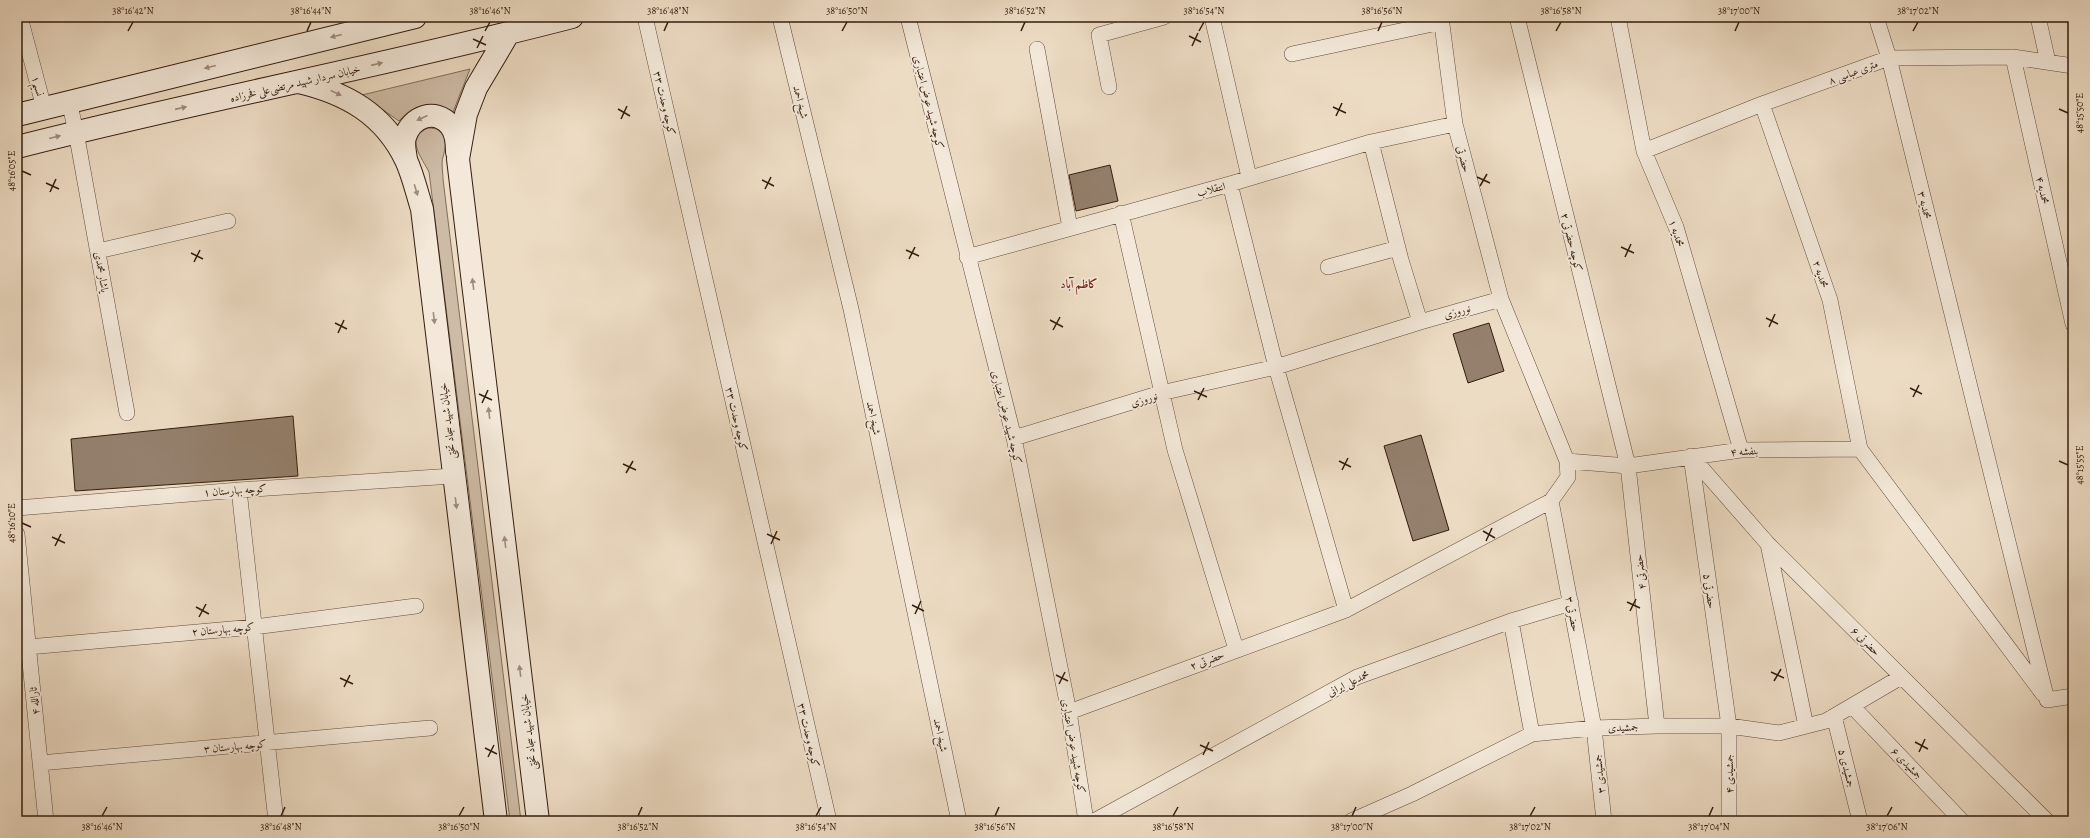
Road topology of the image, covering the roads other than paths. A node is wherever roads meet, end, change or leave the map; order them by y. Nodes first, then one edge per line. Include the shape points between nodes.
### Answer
1 (20, 17) edge
2 (415, 17) edge
3 (572, 17) edge
4 (645, 17) edge
5 (780, 17) edge
6 (908, 17) edge
7 (1164, 17) edge
8 (1212, 17) edge
9 (1517, 17) edge
10 (1618, 17) edge
11 (1876, 17) edge
12 (2038, 17) edge
13 (1441, 20) edge
14 (508, 34) junction
15 (1037, 49) dead end
16 (1292, 54) dead end
17 (2013, 57) junction
18 (1889, 58) junction
19 (2048, 62) junction
20 (2073, 66) edge
21 (299, 82) junction
22 (1109, 87) dead end
23 (69, 101) junction
24 (1762, 104) junction
25 (44, 108) junction
26 (17, 114) edge
27 (1455, 124) junction
28 (76, 132) junction
29 (1371, 142) junction
30 (17, 147) edge
31 (1644, 151) junction
32 (406, 159) junction
33 (458, 159) junction
34 (1249, 177) junction
35 (1230, 184) junction
36 (1121, 213) junction
37 (228, 221) dead end
38 (1070, 228) junction
39 (1398, 248) junction
40 (98, 250) junction
41 (967, 257) junction
42 (1328, 267) dead end
43 (1501, 299) junction
44 (1420, 322) junction
45 (2073, 324) edge
46 (1276, 367) junction
47 (1161, 393) junction
48 (127, 413) dead end
49 (1014, 438) junction
50 (1860, 449) junction
51 (1741, 450) junction
52 (1691, 456) junction
53 (1567, 461) junction
54 (1628, 466) junction
55 (453, 476) junction
56 (239, 490) junction
57 (1551, 501) junction
58 (17, 508) edge
59 (17, 534) edge
60 (1768, 544) junction
61 (1571, 603) junction
62 (416, 606) dead end
63 (1346, 610) junction
64 (1511, 621) junction
65 (254, 627) junction
66 (28, 647) junction
67 (1236, 649) junction
68 (1901, 676) junction
69 (2073, 696) edge
70 (2047, 700) junction
71 (1852, 706) junction
72 (1069, 712) junction
73 (1834, 716) junction
74 (1657, 726) junction
75 (1729, 726) junction
76 (1806, 726) junction
77 (430, 728) dead end
78 (1594, 728) junction
79 (1532, 734) junction
80 (267, 743) junction
81 (40, 763) junction
82 (46, 821) edge
83 (276, 821) edge
84 (496, 821) edge
85 (538, 821) edge
86 (829, 821) edge
87 (959, 821) edge
88 (1086, 821) edge
89 (1094, 821) edge
90 (1352, 821) edge
91 (1604, 821) edge
92 (1729, 821) edge
93 (1860, 821) edge
94 (1962, 821) edge
95 (2047, 821) edge

1 - 25 street, نسیم۱
2 -> 23 main road
3 - 14 main road, خیابان سردار شهید مرتضی‌علی فخرزاده
4 - 86 street, کوچه وحدت ۳۳
5 - 87 street, شیخ احمد via 851,308
6 - 41 street, کوچه شهید عوض اعتباری
7 - 22 street via 1099,35
8 - 34 street
9 - 54 street, کوچه حضرتی ۲
10 - 31 street, محمدیه ۱
11 - 18 street, محمدیه ۳
12 - 19 street
13 - 16 street
13 - 27 street, حضرتی
21 -> 14 main road, خیابان سردار شهید مرتضی‌علی فخرزاده
14 - 33 main road, خیابان شهید سجاد تختی via 476,88 466,114
15 - 38 street
17 - 18 street, ۸ متری عباسی
17 - 19 street, ۸ متری عباسی
17 - 45 street, محمدیه ۴
18 - 24 street, ۸ متری عباسی
18 - 70 street, محمدیه ۳
19 - 20 street, ۸ متری عباسی
28 -> 21 main road, خیابان سردار شهید مرتضی‌علی فخرزاده
21 -> 32 main road, خیابان شهید سجاد تختی via 327,89 353,101 387,129
23 - 25 main road
23 - 28 street, یاشار محمدی
24 - 31 street, ۸ متری عباسی
24 - 50 street, محمدیه ۲ via 1830,300
25 - 26 main road
27 - 29 street, انتقلاب
27 - 43 street, حضرتی
30 -> 28 main road, خیابان سردار شهید مرتضی‌علی فخرزاده
28 - 40 street, یاشار محمدی
29 - 34 street, انتقلاب
29 - 39 street
31 - 51 street, محمدیه ۱ via 1676,227
33 -> 32 main road via 456,138 451,126 439,117 431,115 421,117 412,124 404,138
32 -> 55 main road, خیابان شهید سجاد تختی via 422,209
85 -> 33 main road, خیابان شهید سجاد تختی
34 - 35 street, انتقلاب
35 - 36 street, انتقلاب
35 - 46 street
36 - 38 street, انتقلاب
36 - 47 street
37 - 40 street
38 - 41 street, انتقلاب
39 - 42 street
39 - 44 street
40 - 48 street, یاشار محمدی
41 - 49 street, کوچه شهید عوض اعتباری
43 - 44 street, نوروزی
43 - 53 street, حضرتی
44 - 46 street, نوروزی
46 - 47 street, نوروزی
46 - 63 street
47 - 49 street, نوروزی
47 - 67 street via 1196,522
49 - 72 street, کوچه شهید عوض اعتباری
50 - 51 street, بنفشه ۴
50 - 70 street
51 - 52 street, بنفشه ۴
52 - 54 street, بنفشه ۴
52 - 60 street, حضرتی ۶
52 - 75 street, حضرتی ۵
53 - 54 street, بنفشه ۴
53 - 57 street via 1568,477
54 - 74 street, حضرتی ۴
55 - 56 street, کوچه بهارستان ۱
55 -> 84 main road, خیابان شهید سجاد تختی
56 - 58 street, کوچه بهارستان ۱
56 - 65 street
57 - 61 street, حضرتی ۳
57 - 63 street, حضرتی ۲
59 - 66 street, ثارالله ۴
60 - 68 street, حضرتی ۶
60 - 76 street
61 - 64 street, محمدعلی ایرانی
61 - 78 street, حضرتی ۳
62 - 65 street, کوچه بهارستان ۲
63 - 67 street, حضرتی ۲
64 - 79 street
64 - 89 street, محمدعلی ایرانی via 1357,677
65 - 66 street, کوچه بهارستان ۲
65 - 80 street
66 - 81 street, ثارالله ۴
67 - 72 street, حضرتی ۲
68 - 71 street, جمشیدی
68 - 95 street, حضرتی ۶
69 - 70 street
71 - 73 street, جمشیدی
71 - 94 street, جمشیدی ۶
72 - 88 street, کوچه شهید عوض اعتباری
73 - 76 street, جمشیدی via 1826,721
73 - 93 street, جمشیدی ۵
74 - 75 street, جمشیدی
74 - 78 street, جمشیدی
75 - 76 street, جمشیدی via 1779,733
75 - 92 street, جمشیدی ۴
77 - 80 street, کوچه بهارستان ۳
78 - 79 street, جمشیدی
78 - 91 street, جمشیدی ۳
79 - 90 street, جمشیدی
80 - 81 street, کوچه بهارستان ۳
80 - 83 street
81 - 82 street, ثارالله ۴

